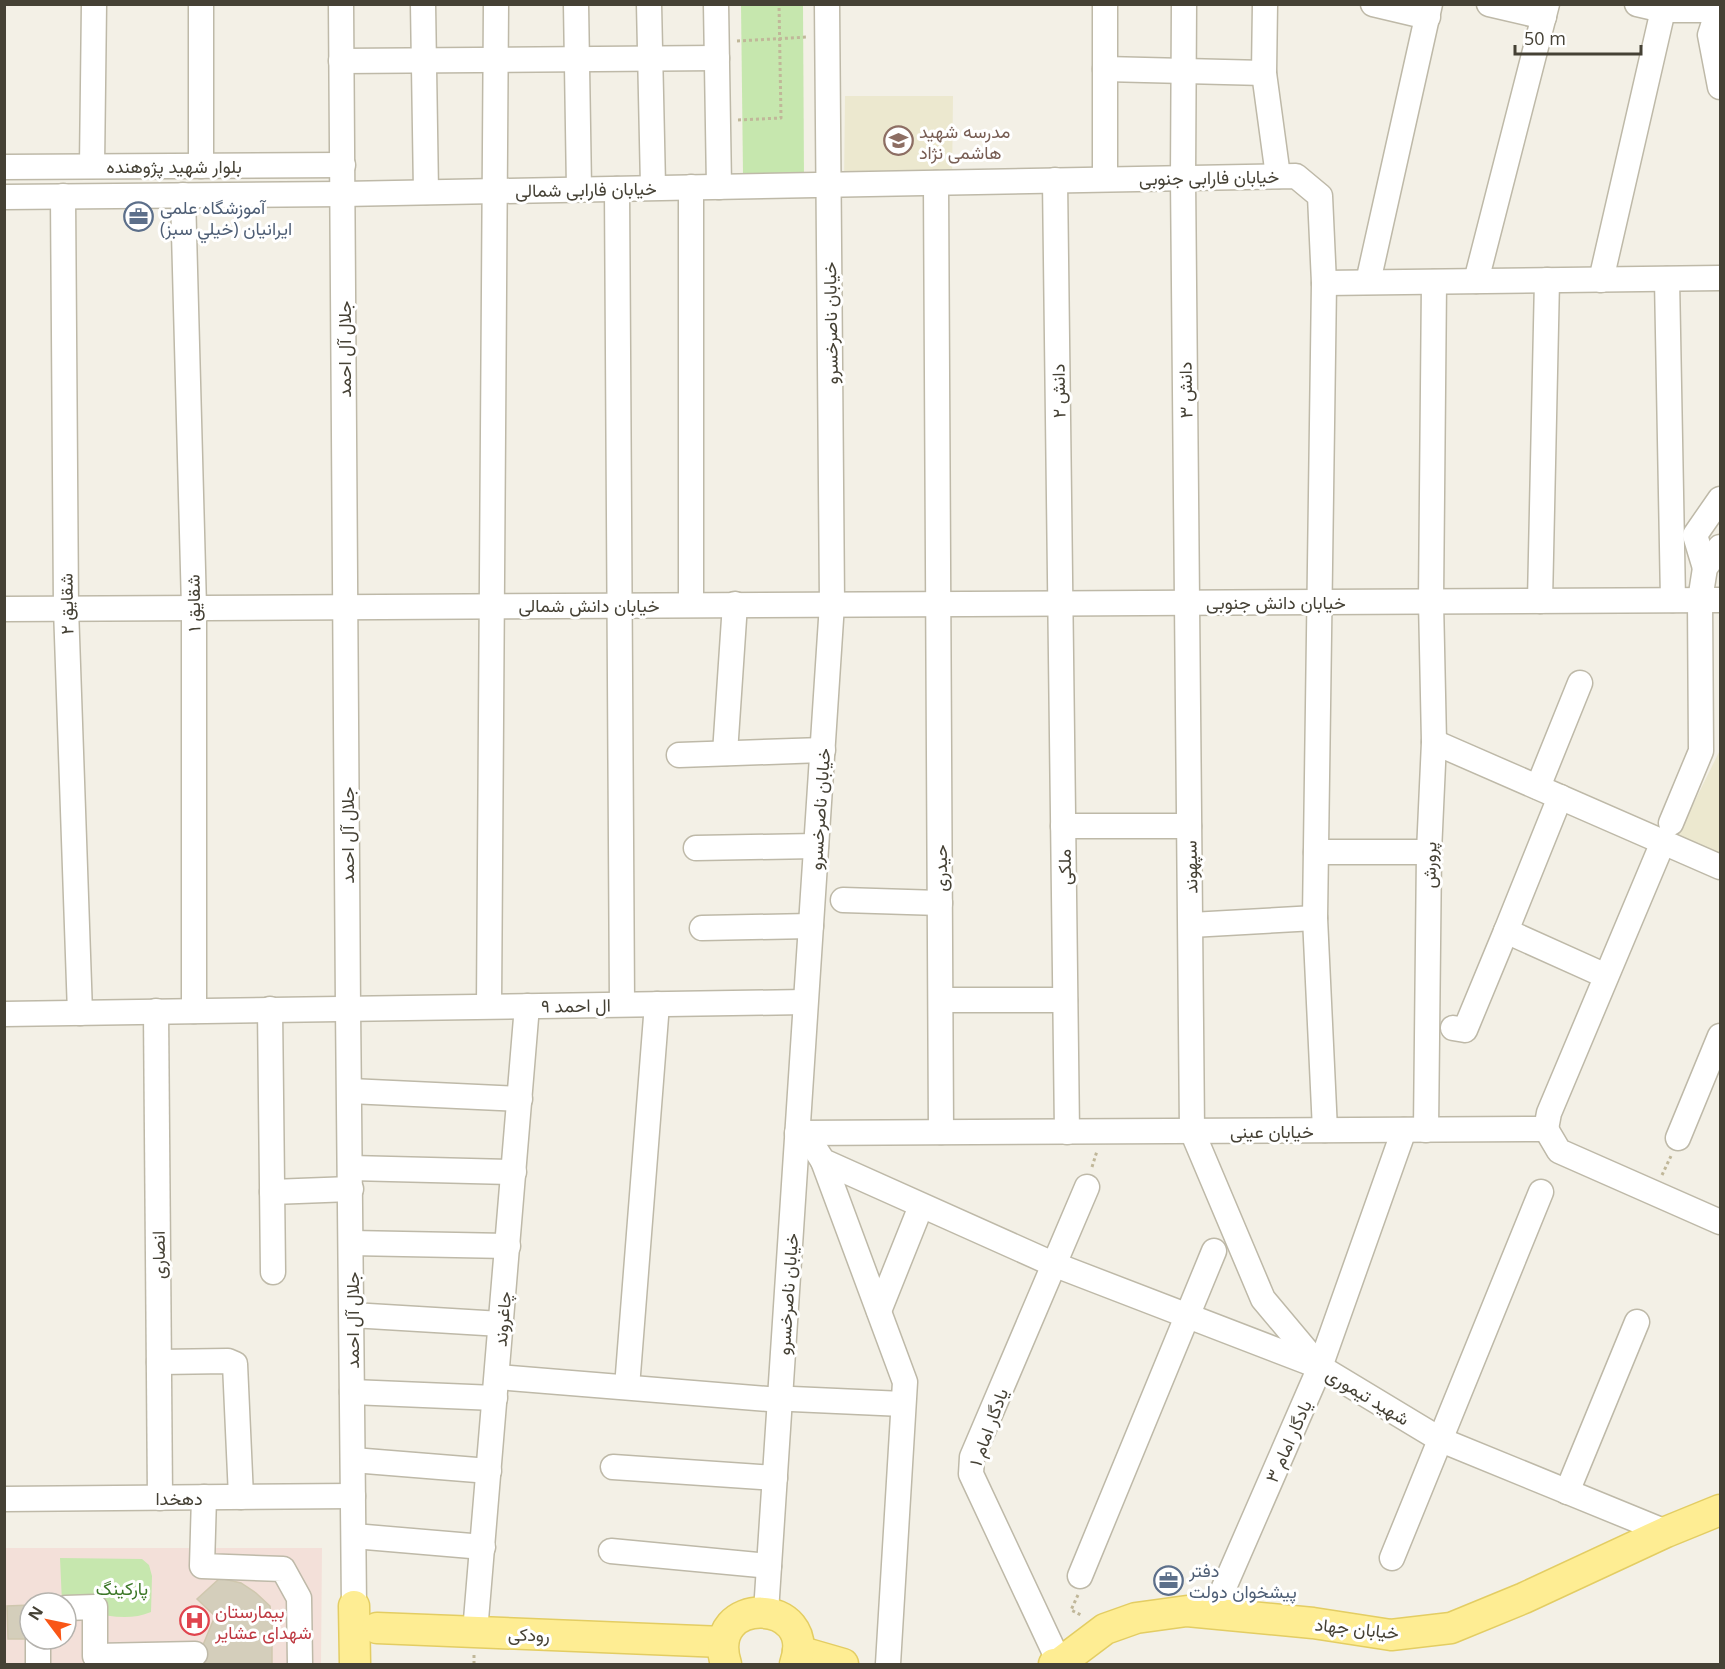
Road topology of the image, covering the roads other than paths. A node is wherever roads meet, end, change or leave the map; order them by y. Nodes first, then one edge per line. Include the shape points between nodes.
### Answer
1 (94, 4) edge
2 (201, 4) edge
3 (341, 4) edge
4 (423, 4) edge
5 (496, 4) edge
6 (576, 4) edge
7 (649, 4) edge
8 (716, 4) edge
9 (827, 4) edge
10 (1105, 4) edge
11 (1184, 4) edge
12 (1265, 4) edge
13 (1637, 4) edge
14 (1386, 6) edge
15 (1504, 6) edge
16 (1663, 10) junction
17 (1429, 11) edge
18 (1545, 11) edge
19 (1719, 11) edge
20 (717, 50) junction
21 (577, 59) junction
22 (651, 59) junction
23 (424, 60) junction
24 (496, 60) junction
25 (341, 61) junction
26 (1105, 69) junction
27 (1184, 71) junction
28 (1264, 73) junction
29 (1720, 87) edge
30 (343, 165) junction
31 (92, 166) junction
32 (201, 166) junction
33 (4, 167) edge
34 (1278, 176) junction
35 (1183, 178) junction
36 (1105, 179) junction
37 (1055, 180) junction
38 (936, 183) junction
39 (828, 184) junction
40 (653, 186) dead end
41 (691, 187) junction
42 (719, 187) junction
43 (579, 189) junction
44 (617, 189) junction
45 (496, 191) junction
46 (426, 192) junction
47 (343, 194) junction
48 (183, 195) junction
49 (4, 196) edge
50 (63, 196) junction
51 (1720, 278) edge
52 (1667, 279) junction
53 (1547, 280) junction
54 (1602, 280) junction
55 (1476, 281) junction
56 (1368, 282) junction
57 (1434, 282) junction
58 (1324, 283) junction
59 (1720, 499) edge
60 (1683, 534) junction
61 (1720, 546) edge
62 (1705, 568) junction
63 (1540, 600) junction
64 (1673, 600) junction
65 (1710, 600) edge
66 (1431, 601) junction
67 (1188, 602) junction
68 (1319, 602) junction
69 (938, 603) junction
70 (1061, 603) junction
71 (691, 604) junction
72 (735, 604) junction
73 (832, 604) junction
74 (493, 605) junction
75 (620, 605) junction
76 (346, 606) junction
77 (194, 607) junction
78 (66, 608) junction
79 (4, 609) edge
80 (1580, 683) dead end
81 (1434, 742) junction
82 (823, 750) junction
83 (725, 753) junction
84 (680, 755) dead end
85 (1538, 788) junction
86 (1560, 797) junction
87 (1063, 826) junction
88 (1190, 826) junction
89 (1667, 832) junction
90 (816, 846) junction
91 (696, 848) dead end
92 (1316, 852) junction
93 (1429, 852) junction
94 (1720, 867) edge
95 (843, 900) dead end
96 (940, 903) junction
97 (1316, 918) junction
98 (1191, 925) junction
99 (811, 926) junction
100 (702, 928) dead end
101 (1506, 931) junction
102 (1606, 976) junction
103 (941, 1000) junction
104 (1065, 1000) junction
105 (805, 1002) junction
106 (622, 1004) junction
107 (657, 1004) junction
108 (489, 1006) junction
109 (527, 1006) junction
110 (348, 1008) junction
111 (270, 1009) junction
112 (156, 1011) junction
113 (194, 1011) junction
114 (80, 1013) junction
115 (4, 1014) edge
116 (1453, 1028) dead end
117 (1720, 1036) edge
118 (350, 1091) junction
119 (520, 1100) junction
120 (1546, 1129) junction
121 (1325, 1130) junction
122 (1415, 1130) junction
123 (1192, 1131) junction
124 (942, 1132) junction
125 (1067, 1132) junction
126 (801, 1133) junction
127 (1678, 1138) road end
128 (823, 1161) junction
129 (514, 1172) junction
130 (351, 1178) junction
131 (1087, 1186) road end
132 (272, 1192) junction
133 (1541, 1192) dead end
134 (921, 1206) junction
135 (1720, 1222) edge
136 (351, 1243) junction
137 (508, 1246) junction
138 (1215, 1251) dead end
139 (1053, 1264) junction
140 (273, 1272) dead end
141 (879, 1311) junction
142 (352, 1315) junction
143 (1187, 1316) junction
144 (1637, 1322) dead end
145 (501, 1324) junction
146 (159, 1362) junction
147 (1320, 1367) junction
148 (496, 1387) junction
149 (627, 1387) junction
150 (352, 1392) junction
151 (904, 1393) junction
152 (786, 1399) junction
153 (1441, 1440) junction
154 (353, 1460) junction
155 (613, 1467) dead end
156 (489, 1471) junction
157 (775, 1478) junction
158 (1567, 1492) junction
159 (353, 1496) junction
160 (204, 1497) junction
161 (241, 1497) junction
162 (160, 1498) junction
163 (4, 1499) edge
164 (1720, 1510) edge
165 (1665, 1532) junction
166 (354, 1536) junction
167 (483, 1547) junction
168 (611, 1551) dead end
169 (1392, 1558) dead end
170 (769, 1566) junction
171 (1080, 1576) road end
172 (354, 1606) junction
173 (78, 1608) edge
174 (766, 1612) junction
175 (1212, 1615) junction
176 (377, 1628) junction
177 (476, 1632) junction
178 (724, 1653) edge
179 (195, 1654) dead end
180 (797, 1658) edge
181 (1058, 1664) edge
182 (300, 1665) edge
183 (356, 1665) edge
184 (843, 1665) edge
185 (888, 1665) edge

1 - 31 street
2 - 32 street
3 - 25 street, جلال آل احمد
4 - 23 street
5 - 24 street
6 - 21 street
7 - 22 street
8 - 20 street
9 - 39 street, خیابان ناصرخسرو
10 - 26 street
11 - 27 street, دانش ۳
12 - 28 street
13 - 16 street
14 - 17 street
15 - 18 street
16 - 19 street
16 - 54 street
17 - 56 street
18 - 55 street
19 - 29 street via 1710,35
20 - 22 street
20 - 42 street
21 - 22 street
21 - 24 street
21 - 43 street
22 - 40 street
23 - 24 street
23 - 25 street
23 - 46 street
24 - 45 street
25 - 30 street, جلال آل احمد
26 - 27 street
26 - 36 street
27 - 28 street
27 - 35 street, دانش ۳
28 - 34 street
30 - 32 street, بلوار شهید پژوهنده
30 - 47 street, جلال آل احمد
31 - 32 street, بلوار شهید پژوهنده
31 - 33 street, بلوار شهید پژوهنده
34 - 35 street, خیابان فارابی جنوبی
34 - 58 street, خیابان فارابی جنوبی via 1296,176 1320,195
35 - 36 street, خیابان فارابی جنوبی
35 - 67 street, دانش ۳
36 - 37 street, خیابان فارابی جنوبی
37 - 38 street, خیابان فارابی جنوبی
37 - 70 street, دانش ۲
38 - 39 street, خیابان فارابی جنوبی
38 - 69 street, حیدری
39 - 42 street, خیابان فارابی شمالی
39 - 73 street, خیابان ناصرخسرو
41 - 42 street, خیابان فارابی شمالی
41 - 44 street, خیابان فارابی شمالی
41 - 71 street
43 - 44 street, خیابان فارابی شمالی
43 - 45 street, خیابان فارابی شمالی
44 - 75 street
45 - 46 street, خیابان فارابی شمالی
45 - 74 street
46 - 47 street, خیابان فارابی شمالی
47 - 48 street, بلوار شهید پژوهنده
47 - 76 street, جلال آل احمد
48 - 50 street, بلوار شهید پژوهنده
48 - 77 street, شقایق ۱
49 - 50 street, بلوار شهید پژوهنده
50 - 78 street, شقایق ۲
51 - 52 street
52 - 54 street
52 - 60 street
53 - 54 street
53 - 55 street
53 - 63 street
55 - 57 street
56 - 57 street
56 - 58 street
57 - 66 street, پرورش
58 - 68 street, خیابان فارابی جنوبی
59 - 60 street
60 - 62 street
60 - 64 street
61 - 62 street
62 - 65 street
63 - 64 street, خیابان دانش جنوبی
63 - 66 street, خیابان دانش جنوبی
64 - 65 street, خیابان دانش جنوبی
65 - 89 street via 1701,751
66 - 68 street, خیابان دانش جنوبی
66 - 81 street, پرورش
67 - 68 street, خیابان دانش جنوبی
67 - 70 street, خیابان دانش جنوبی
67 - 88 street, سپهوند
68 - 92 street
69 - 70 street, خیابان دانش جنوبی
69 - 73 street, خیابان دانش جنوبی
69 - 96 street, حیدری
70 - 87 street, ملکی
71 - 72 street, خیابان دانش شمالی
71 - 75 street, خیابان دانش شمالی
72 - 73 street, خیابان دانش شمالی
72 - 83 street
73 - 82 street, خیابان ناصرخسرو
74 - 75 street, خیابان دانش شمالی
74 - 76 street, خیابان دانش شمالی
74 - 108 street
75 - 106 street
76 - 77 street, خیابان دانش شمالی
76 - 110 street, جلال آل احمد
77 - 78 street, خیابان دانش شمالی
77 - 113 street, شقایق ۱
78 - 79 street, خیابان دانش شمالی
78 - 114 street, شقایق ۲
80 - 85 street
81 - 85 street
81 - 93 street, پرورش
82 - 83 street
82 - 90 street, خیابان ناصرخسرو
83 - 84 street
85 - 86 street
86 - 89 street
86 - 101 street
87 - 88 street
87 - 104 street, ملکی
88 - 98 street, سپهوند
89 - 94 street
89 - 102 street
90 - 91 street
90 - 99 street, خیابان ناصرخسرو
92 - 93 street
92 - 97 street
93 - 122 street, پرورش
95 - 96 street
96 - 103 street, حیدری
97 - 98 street
97 - 121 street
98 - 123 street, سپهوند
99 - 100 street
99 - 105 street, خیابان ناصرخسرو
101 - 102 street
101 - 116 street via 1465,1030
102 - 120 street via 1549,1113
103 - 104 street
103 - 124 street, حیدری
104 - 125 street, ملکی
105 - 107 street, ال احمد ۹
105 - 126 street, خیابان ناصرخسرو
106 - 107 street, ال احمد ۹
106 - 109 street, ال احمد ۹
107 - 149 street
108 - 109 street, ال احمد ۹
108 - 110 street, ال احمد ۹
109 - 119 street, چاغروند
110 - 111 street, ال احمد ۹
110 - 118 street, جلال آل احمد
111 - 113 street, ال احمد ۹
111 - 132 street
112 - 113 street, ال احمد ۹
112 - 114 street, ال احمد ۹
112 - 146 street, انصاری
114 - 115 street, ال احمد ۹
117 - 127 street
118 - 119 street
118 - 130 street, جلال آل احمد
119 - 129 street, چاغروند
120 - 122 street, خیابان عینی
120 - 135 street via 1559,1151
121 - 122 street, خیابان عینی
121 - 123 street, خیابان عینی
122 - 147 street, یادگار امام ۳
123 - 125 street, خیابان عینی
123 - 147 street, شهید تیموری via 1263,1299
124 - 125 street, خیابان عینی
124 - 126 street, خیابان عینی
126 - 128 street
126 - 152 street, خیابان ناصرخسرو
128 - 134 street
128 - 141 street
129 - 130 street
129 - 137 street, چاغروند
130 - 132 street
130 - 136 street, جلال آل احمد
131 - 139 street, یادگار امام ۱
132 - 140 street
133 - 153 street
134 - 139 street
134 - 141 street
136 - 137 street
136 - 142 street, جلال آل احمد
137 - 145 street, چاغروند
138 - 143 street
139 - 143 street
139 - 181 street, یادگار امام ۱ via 972,1457 971,1474
141 - 151 street
142 - 145 street
142 - 150 street, جلال آل احمد
143 - 147 street
143 - 171 street
144 - 158 street
145 - 148 street, چاغروند
146 - 161 street via 235,1364
146 - 162 street, انصاری
147 - 153 street, شهید تیموری
147 - 175 street, یادگار امام ۳
148 - 149 street
148 - 150 street
148 - 156 street, چاغروند
149 - 152 street
150 - 154 street, جلال آل احمد
151 - 152 street
151 - 185 street
152 - 157 street, خیابان ناصرخسرو
153 - 158 street, شهید تیموری
153 - 169 street
154 - 156 street
154 - 159 street, جلال آل احمد
155 - 157 street
156 - 167 street, چاغروند
157 - 170 street, خیابان ناصرخسرو
158 - 165 street, شهید تیموری
159 - 161 street, دهخدا
159 - 166 street, جلال آل احمد
160 - 161 street, دهخدا
160 - 162 street, دهخدا
160 - 182 street via 202,1566 283,1569 299,1598
162 - 163 street, دهخدا
164 - 165 main road, خیابان جهاد
165 - 175 main road, خیابان جهاد via 1451,1628 1391,1635 1312,1623
166 - 167 street
166 - 172 street, جلال آل احمد
167 - 177 street, چاغروند
168 - 170 street
170 - 174 street, خیابان ناصرخسرو
172 - 176 main road
172 - 183 main road, جلال آل احمد
173 - 179 street via 96,1607 95,1656
174 - 178 main road via 744,1615 734,1622 727,1631
174 - 180 main road via 777,1615 793,1629
175 - 181 main road, خیابان جهاد via 1187,1611 1136,1618 1105,1629
176 - 177 main road, رودکی
176 - 183 main road
177 - 178 main road, رودکی
180 - 184 main road

